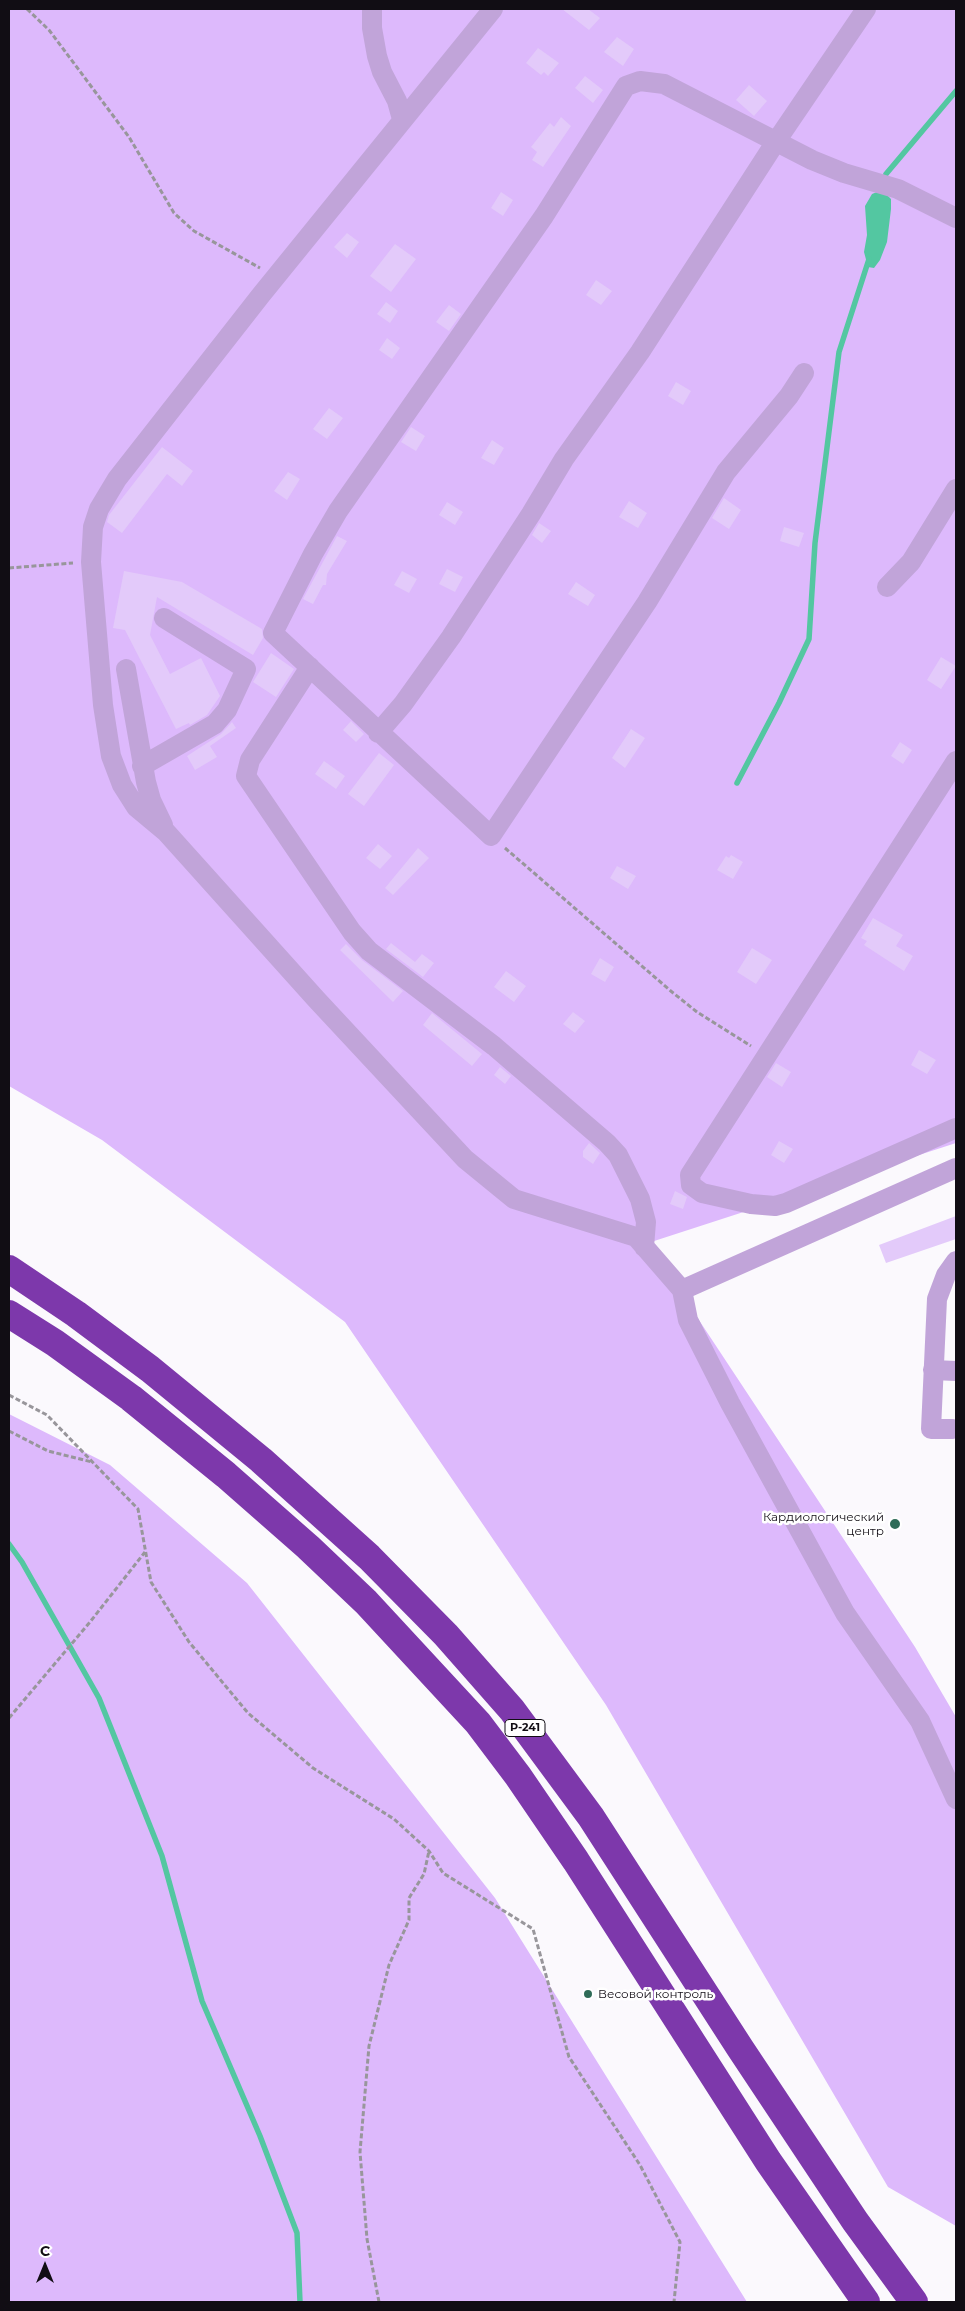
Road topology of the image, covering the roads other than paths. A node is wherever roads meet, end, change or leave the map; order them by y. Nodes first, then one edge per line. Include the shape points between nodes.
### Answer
1 (372, 9) edge
2 (493, 9) edge
3 (866, 9) edge
4 (402, 119) junction
5 (775, 143) junction
6 (956, 218) edge
7 (804, 373) dead end
8 (956, 489) edge
9 (887, 587) dead end
10 (164, 618) dead end
11 (310, 667) junction
12 (126, 669) dead end
13 (378, 733) junction
14 (956, 761) edge
15 (142, 766) junction
16 (166, 832) junction
17 (956, 1128) edge
18 (956, 1168) edge
19 (644, 1247) junction
20 (956, 1261) edge
21 (9, 1269) edge
22 (682, 1290) junction
23 (9, 1314) edge
24 (933, 1370) junction
25 (956, 1371) edge
26 (953, 1429) dead end
27 (956, 1799) edge
28 (866, 2302) edge
29 (914, 2302) edge

1 - 4 lane via 377,56
2 - 4 lane
3 - 5 lane
4 - 16 lane via 117,479 92,527 91,562 103,705 111,756 122,785 136,807
5 - 6 lane via 844,173 898,189
5 - 11 lane via 664,84 640,80 626,86 544,216 338,511 313,554 273,633
5 - 13 lane via 640,352 564,459 451,637
7 - 13 lane via 726,472 647,602 491,836
8 - 9 lane via 911,562
10 - 15 lane via 246,669 227,710 215,724
11 - 13 lane
11 - 19 lane via 250,760 246,776 352,932 369,951 494,1046 618,1156 640,1199 646,1222
12 - 15 lane
14 - 17 lane via 690,1175 691,1185 702,1193 775,1206
15 - 16 lane via 151,800
16 - 19 lane via 465,1159 514,1199 613,1229 636,1238
18 - 22 lane
19 - 22 lane
20 - 24 lane via 946,1275 937,1299
21 - 29 highway, Р-241 via 150,1369 262,1460 369,1557 446,1635 512,1710 591,1817 762,2081
22 - 27 lane via 688,1320 730,1403 846,1613 920,1721
23 - 28 highway, Р-241 via 131,1398 234,1482 366,1602 478,1723 571,1854 768,2160
24 - 25 lane
24 - 26 lane via 931,1429

